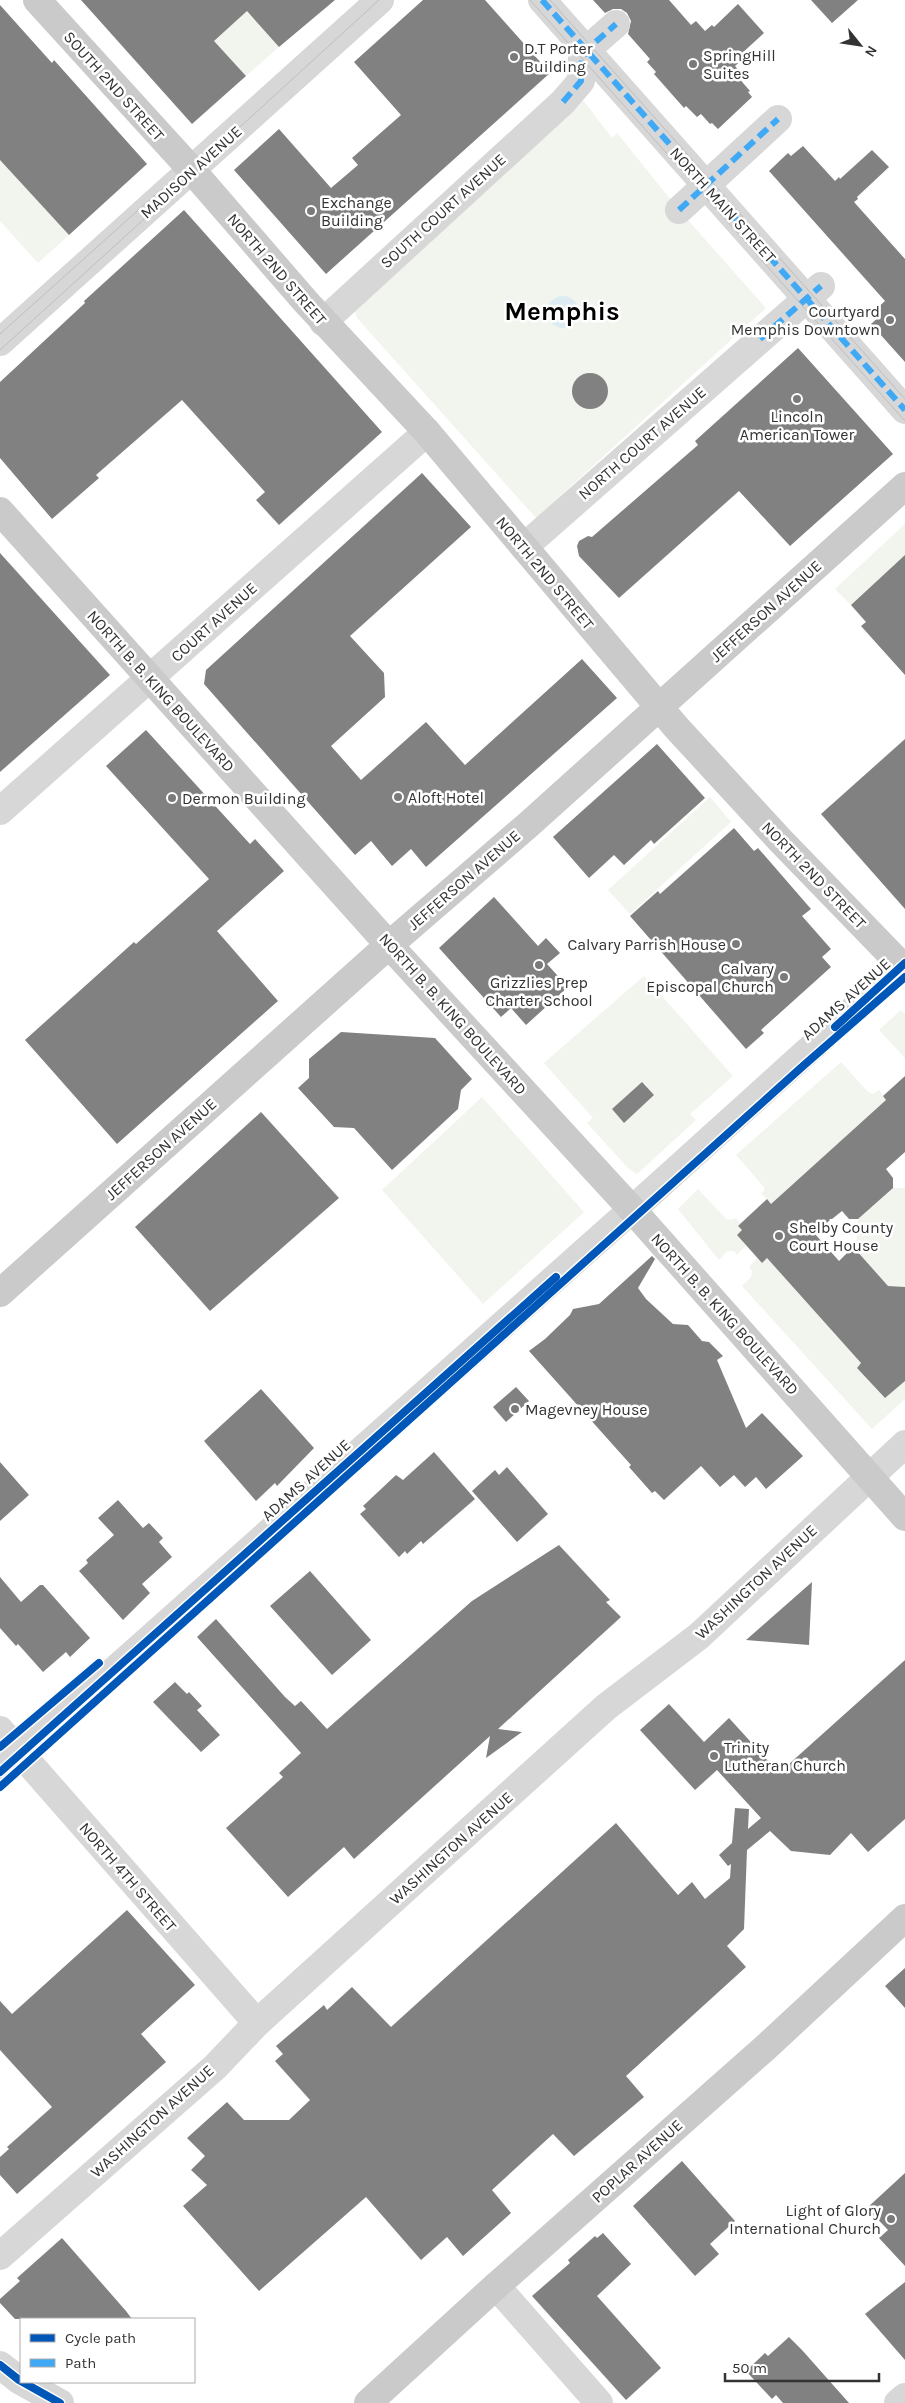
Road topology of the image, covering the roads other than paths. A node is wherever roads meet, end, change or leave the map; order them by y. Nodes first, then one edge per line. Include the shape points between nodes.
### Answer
1 (37, 0) edge
2 (380, 0) edge
3 (542, 0) edge
4 (616, 24) dead end
5 (587, 52) junction
6 (778, 119) dead end
7 (191, 171) junction
8 (706, 186) junction
9 (679, 210) dead end
10 (814, 292) junction
11 (324, 322) junction
12 (0, 342) edge
13 (905, 410) edge
14 (427, 432) junction
15 (905, 486) edge
16 (0, 511) edge
17 (524, 547) junction
18 (150, 678) junction
19 (659, 708) junction
20 (0, 811) edge
21 (390, 945) junction
22 (904, 966) edge
23 (632, 1210) junction
24 (0, 1293) edge
25 (905, 1444) edge
26 (870, 1476) junction
27 (905, 1517) edge
28 (0, 1730) edge
29 (21, 1753) junction
30 (0, 1772) edge
31 (905, 1918) edge
32 (257, 2023) junction
33 (0, 2256) edge
34 (496, 2286) junction
35 (0, 2365) edge
36 (20, 2381) edge
37 (24, 2383) edge
38 (905, 2397) edge
39 (60, 2403) edge
40 (368, 2403) edge
41 (599, 2403) edge
42 (898, 2403) edge

1 - 7 main road, SOUTH 2ND STREET
2 - 7 street, MADISON AVENUE
3 - 5 street, NORTH MAIN STREET
4 - 5 street
5 - 8 street, NORTH MAIN STREET
5 - 11 street, SOUTH COURT AVENUE via 582,58 581,81 563,102
6 - 8 street
7 - 11 main road, NORTH 2ND STREET
7 - 12 street, MADISON AVENUE
8 - 9 street
8 - 10 street, NORTH MAIN STREET
10 - 13 street, NORTH MAIN STREET
10 - 17 street, NORTH COURT AVENUE
11 - 14 main road, NORTH 2ND STREET
14 - 17 main road, NORTH 2ND STREET
14 - 18 street, COURT AVENUE
15 - 19 main road, JEFFERSON AVENUE
16 - 18 main road, NORTH B. B. KING BOULEVARD
17 - 19 main road, NORTH 2ND STREET
18 - 20 street, COURT AVENUE
18 - 21 main road, NORTH B. B. KING BOULEVARD
19 - 21 main road, JEFFERSON AVENUE
19 - 22 main road, NORTH 2ND STREET via 780,840
21 - 23 main road, NORTH B. B. KING BOULEVARD
21 - 24 main road, JEFFERSON AVENUE
22 - 23 street, ADAMS AVENUE
23 - 26 main road, NORTH B. B. KING BOULEVARD
23 - 29 street, ADAMS AVENUE
25 - 26 street, WASHINGTON AVENUE
26 - 27 main road, NORTH B. B. KING BOULEVARD
26 - 32 street, WASHINGTON AVENUE via 700,1636 606,1708
28 - 29 street, NORTH 4TH STREET
29 - 30 street, ADAMS AVENUE
29 - 32 street, NORTH 4TH STREET
31 - 34 main road, POPLAR AVENUE via 765,2048
32 - 33 street, WASHINGTON AVENUE via 214,2067
34 - 40 main road, POPLAR AVENUE
34 - 41 street
35 - 36 street
37 - 39 street
38 - 42 street

